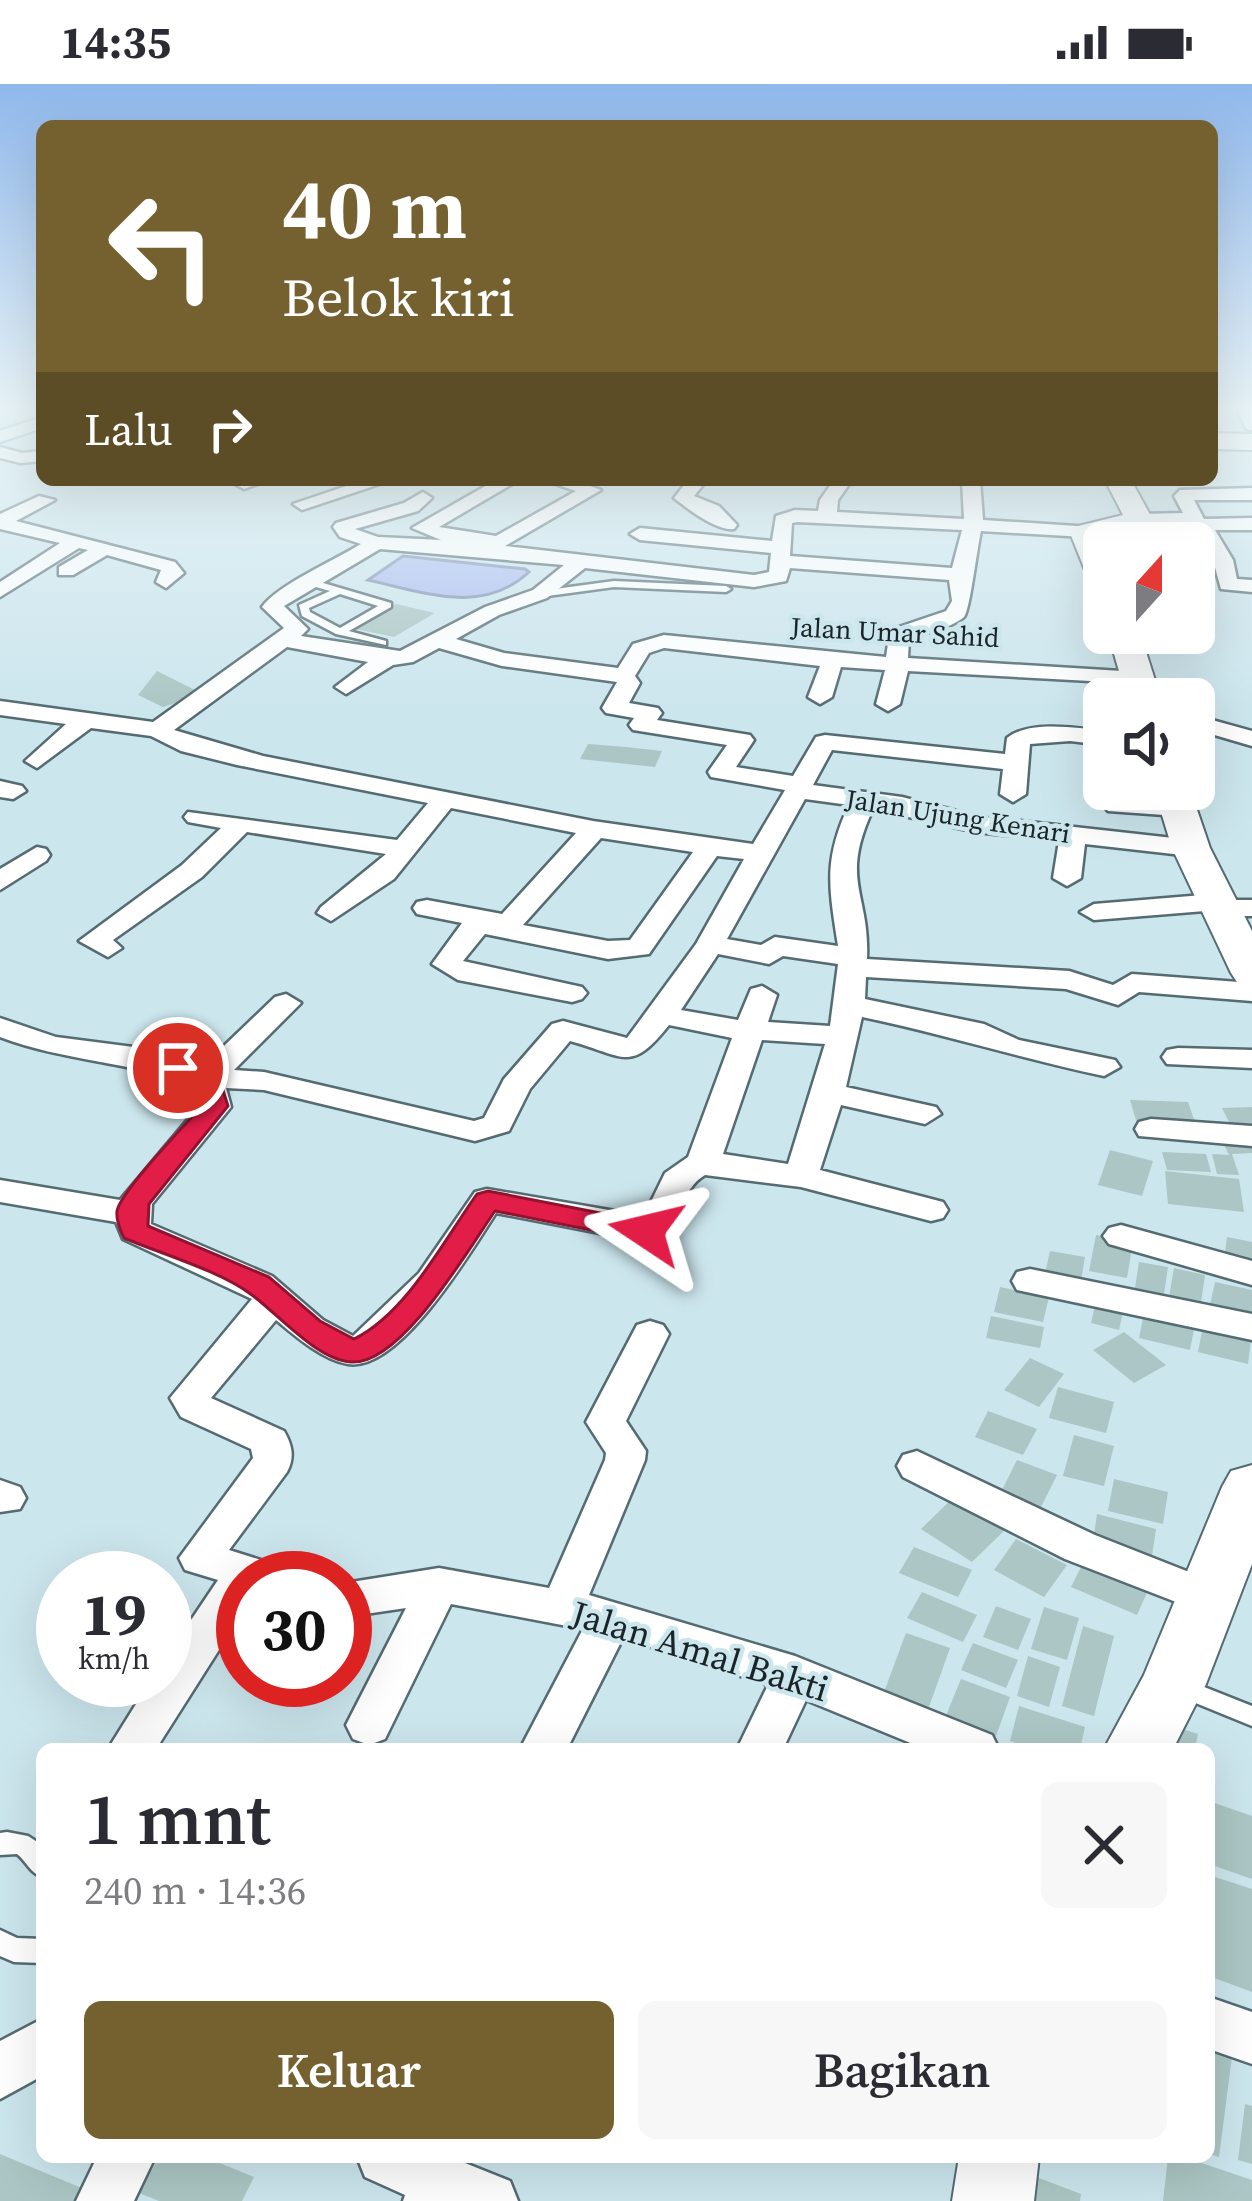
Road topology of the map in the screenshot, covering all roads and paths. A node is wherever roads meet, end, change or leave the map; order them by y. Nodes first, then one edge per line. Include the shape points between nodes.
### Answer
1 (392, 511) edge
2 (454, 511) edge
3 (556, 511) edge
4 (719, 511) edge
5 (828, 511) edge
6 (974, 511) edge
7 (1133, 511) edge
8 (1191, 511) edge
9 (827, 516) junction
10 (783, 520) junction
11 (742, 522) junction
12 (1138, 522) joint
13 (976, 524) junction
14 (1252, 524) edge
15 (3, 525) edge
16 (1215, 525) edge
17 (640, 534) dead end
18 (672, 537) junction
19 (363, 539) junction
20 (1083, 540) edge
21 (76, 541) junction
22 (455, 542) junction
23 (1215, 547) edge
24 (105, 548) junction
25 (781, 554) junction
26 (580, 562) junction
27 (66, 571) dead end
28 (960, 575) junction
29 (166, 582) dead end
30 (313, 583) junction
31 (1252, 586) edge
32 (726, 590) dead end
33 (0, 591) edge
34 (338, 591) junction
35 (540, 594) junction
36 (298, 626) junction
37 (340, 632) junction
38 (437, 640) junction
39 (385, 651) junction
40 (833, 659) junction
41 (896, 662) junction
42 (624, 676) junction
43 (1083, 683) edge
44 (346, 687) dead end
45 (0, 694) edge
46 (69, 694) dead end
47 (820, 697) dead end
48 (888, 704) dead end
49 (0, 708) edge
50 (86, 720) junction
51 (1215, 729) edge
52 (158, 730) junction
53 (1083, 737) edge
54 (1252, 740) edge
55 (37, 761) dead end
56 (1016, 763) junction
57 (798, 788) junction
58 (1013, 794) dead end
59 (446, 798) junction
60 (865, 800) junction
61 (1179, 810) edge
62 (197, 817) dead end
63 (242, 824) junction
64 (603, 830) junction
65 (1073, 836) junction
66 (710, 848) junction
67 (1191, 848) junction
68 (405, 849) junction
69 (760, 853) junction
70 (38, 856) dead end
71 (1066, 878) dead end
72 (0, 882) edge
73 (1228, 906) edge
74 (427, 908) dead end
75 (1094, 912) dead end
76 (331, 913) dead end
77 (526, 932) junction
78 (710, 944) junction
79 (108, 948) dead end
80 (1249, 959) edge
81 (852, 962) junction
82 (1252, 992) edge
83 (572, 993) dead end
84 (762, 994) dead end
85 (286, 1003) dead end
86 (850, 1005) junction
87 (662, 1015) junction
88 (0, 1027) edge
89 (750, 1028) junction
90 (841, 1036) junction
91 (1178, 1057) dead end
92 (1252, 1059) edge
93 (1104, 1067) dead end
94 (208, 1078) junction
95 (829, 1093) junction
96 (925, 1114) dead end
97 (1151, 1129) dead end
98 (1252, 1136) edge
99 (703, 1163) junction
100 (801, 1176) junction
101 (0, 1192) edge
102 (931, 1210) dead end
103 (130, 1213) junction
104 (1121, 1236) dead end
105 (1252, 1273) edge
106 (1030, 1281) dead end
107 (274, 1298) junction
108 (1252, 1328) edge
109 (650, 1334) dead end
110 (917, 1466) dead end
111 (1235, 1544) edge
112 (216, 1563) edge
113 (439, 1585) junction
114 (372, 1596) edge
115 (562, 1608) junction
116 (613, 1617) junction
117 (216, 1630) edge
118 (795, 1675) junction
119 (1173, 1684) junction
120 (1252, 1716) edge
121 (369, 1726) dead end
122 (927, 1739) edge
123 (135, 1743) edge
124 (546, 1743) edge
125 (763, 1743) edge
126 (1141, 1743) edge
127 (0, 1844) edge
128 (36, 1859) edge
129 (0, 1942) edge
130 (36, 1951) edge
131 (1215, 2025) edge
132 (1252, 2038) edge
133 (36, 2049) edge
134 (0, 2072) edge
135 (124, 2163) edge
136 (396, 2163) edge
137 (998, 2163) edge
138 (453, 2194) edge
139 (104, 2201) edge
140 (993, 2201) edge

1 - 19 street via 343,527
2 - 22 street via 422,528
3 - 22 street via 503,541
4 - 11 street
5 - 9 street
6 - 13 street
7 - 12 street
8 - 12 street via 1195,519
9 - 10 street
9 - 13 street
10 - 11 street
10 - 25 street
11 - 18 street
13 - 20 street
13 - 28 street
14 - 16 street
15 - 21 street
17 - 18 street
18 - 25 street
19 - 22 street
19 - 30 street
21 - 24 street
21 - 33 street
22 - 26 street
23 - 31 street via 1228,585
24 - 27 street
24 - 29 street via 167,566 174,573
25 - 26 street via 779,577 766,581
25 - 28 street
26 - 35 street
28 - 41 street via 954,614 898,635
30 - 34 lane
30 - 36 street via 274,601
32 - 35 lane via 614,584
34 - 36 lane via 303,608
34 - 37 lane via 387,605
35 - 38 street
36 - 37 lane
36 - 39 street
36 - 52 street
37 - 39 lane
38 - 39 street via 405,657
38 - 42 street via 502,659
39 - 44 street
40 - 41 street, Jalan Umar Sahid
40 - 42 street, Jalan Umar Sahid via 650,643
40 - 47 street
41 - 43 street, Jalan Umar Sahid
41 - 48 street
42 - 57 street, Jalan Ujung Kenari via 629,683 614,708 650,713 641,725 742,740 720,772
45 - 46 street
49 - 50 street
50 - 52 street
50 - 55 street
51 - 54 street
52 - 59 street via 210,749
53 - 56 street via 1022,736
56 - 57 street via 832,741 819,745
56 - 58 street
57 - 60 street, Jalan Ujung Kenari
57 - 69 street
59 - 64 street
59 - 68 street
60 - 65 street, Jalan Ujung Kenari
60 - 81 street via 840,872
61 - 67 street
62 - 63 street
63 - 68 street
63 - 79 street via 192,871 93,940
64 - 66 street
64 - 74 street via 509,924
64 - 77 street
65 - 67 street, Jalan Ujung Kenari
65 - 71 street
66 - 69 street
66 - 77 street via 639,947 608,950
67 - 73 street
68 - 76 street
69 - 78 street
70 - 72 street
73 - 75 street
73 - 80 street
77 - 83 street via 475,926 447,964
78 - 81 street via 769,955 775,946
78 - 87 street
81 - 82 street via 1069,980 1118,997 1132,983
81 - 86 street
84 - 89 street
85 - 94 street
86 - 90 street
86 - 93 street
87 - 89 street
87 - 94 street via 634,1049 562,1030 488,1130 264,1081
88 - 94 street via 50,1046 148,1058
89 - 90 street
89 - 99 street
90 - 95 street
91 - 92 street
94 - 103 street via 215,1106
95 - 96 street
95 - 100 street
97 - 98 street
99 - 100 street
99 - 107 street via 677,1178 658,1224 646,1231 488,1200 420,1296 377,1340 353,1352
100 - 102 street
101 - 103 street
103 - 107 street via 135,1231 240,1274
104 - 105 street
106 - 108 street
107 - 112 street via 189,1398 270,1441 273,1461 200,1558
109 - 115 street via 606,1422 625,1460
110 - 111 street via 1079,1547
111 - 119 street
113 - 114 street, Jalan Amal Bakti
113 - 115 street, Jalan Amal Bakti
113 - 121 street
115 - 116 street, Jalan Amal Bakti
116 - 118 street, Jalan Amal Bakti
116 - 124 street
117 - 123 street
118 - 122 street, Jalan Amal Bakti
118 - 125 street
119 - 120 lane
119 - 126 street
127 - 128 lane via 23,1845
129 - 130 lane
131 - 132 street
133 - 134 street
135 - 139 street
136 - 138 street
137 - 140 street

